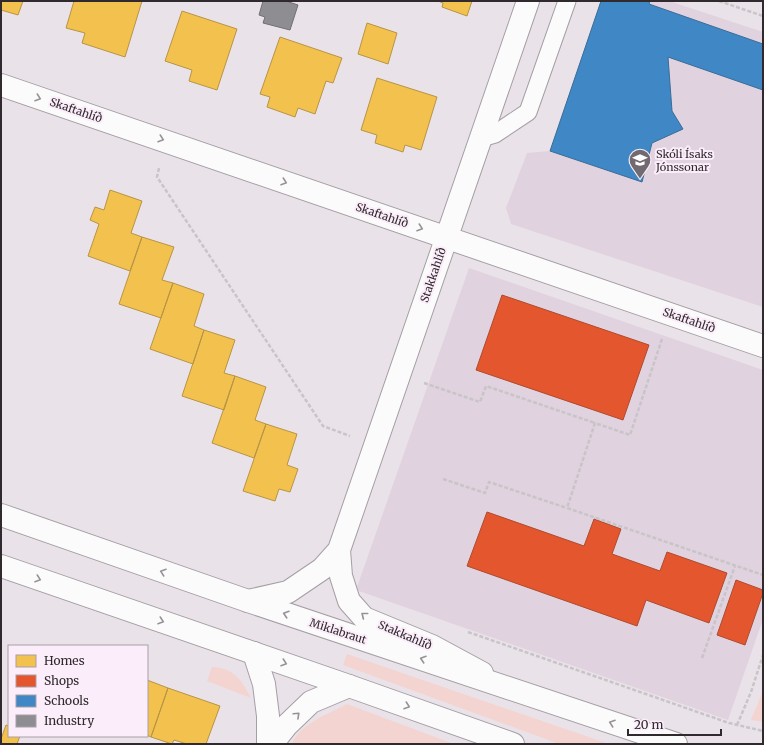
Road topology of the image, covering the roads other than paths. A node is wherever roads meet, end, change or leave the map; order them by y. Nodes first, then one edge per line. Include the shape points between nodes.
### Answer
1 (528, 1) edge
2 (567, 1) edge
3 (1, 85) edge
4 (481, 138) junction
5 (446, 238) junction
6 (763, 346) edge
7 (1, 515) edge
8 (339, 550) junction
9 (1, 566) edge
10 (248, 601) junction
11 (254, 653) junction
12 (349, 686) junction
13 (511, 689) junction
14 (268, 744) edge
15 (272, 744) edge
16 (513, 744) edge
17 (676, 744) edge

1 - 4 main road, Stakkahlíð
2 - 4 lane via 528,112 495,134
3 -> 5 main road, Skaftahlíð
4 - 5 main road, Stakkahlíð
5 - 6 main road, Skaftahlíð
5 - 8 main road, Stakkahlíð
10 -> 7 main road, Miklabraut
8 - 10 main road, Stakkahlíð via 322,569 288,592
13 -> 8 main road, Stakkahlíð via 432,646 364,618 349,601 341,576
9 -> 11 main road
13 -> 10 main road, Miklabraut
11 -> 12 main road
11 - 14 main road via 264,684
15 -> 12 main road via 311,702
12 -> 16 main road
17 -> 13 main road, Miklabraut

